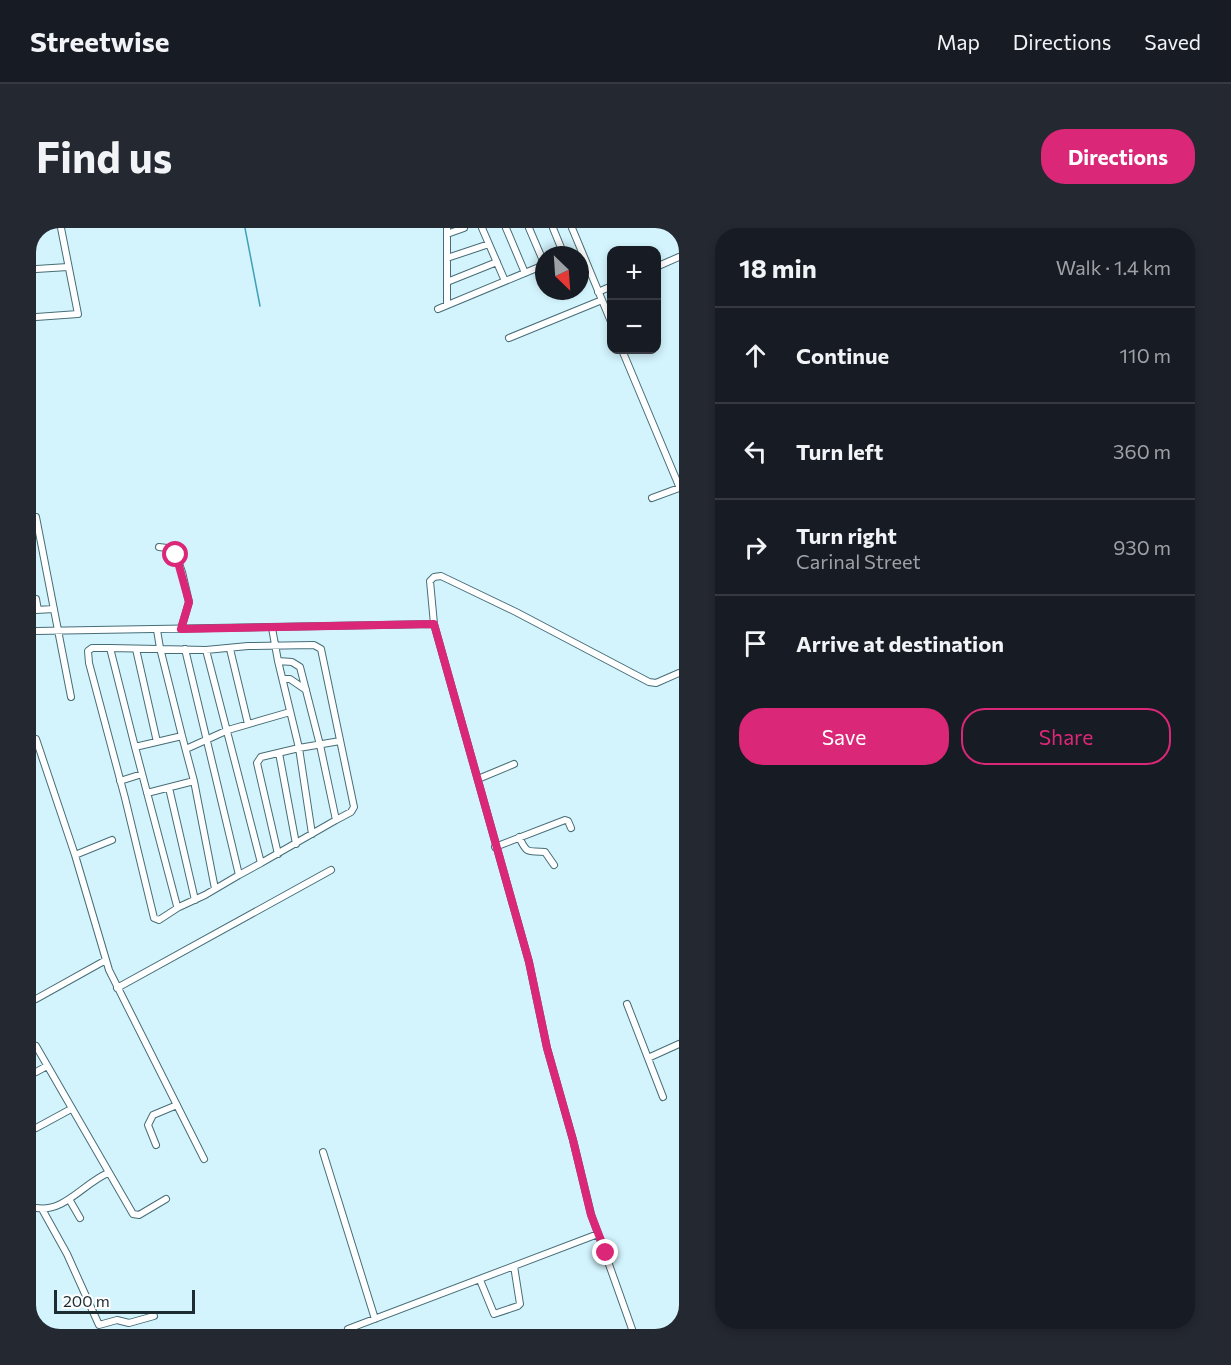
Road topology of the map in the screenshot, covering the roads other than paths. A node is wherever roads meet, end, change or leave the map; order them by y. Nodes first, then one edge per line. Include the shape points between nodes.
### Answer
1 (61, 228) edge
2 (465, 228) edge
3 (482, 228) edge
4 (506, 228) edge
5 (529, 228) edge
6 (553, 228) edge
7 (572, 228) edge
8 (447, 231) edge
9 (489, 244) junction
10 (536, 246) edge
11 (563, 246) edge
12 (679, 257) edge
13 (447, 258) junction
14 (496, 262) junction
15 (661, 265) edge
16 (68, 267) junction
17 (535, 268) edge
18 (36, 269) edge
19 (525, 273) junction
20 (505, 281) junction
21 (447, 282) junction
22 (607, 288) edge
23 (598, 292) junction
24 (602, 300) junction
25 (447, 305) junction
26 (438, 309) dead end
27 (607, 312) edge
28 (36, 317) edge
29 (509, 338) dead end
30 (624, 354) edge
31 (679, 487) edge
32 (652, 498) dead end
33 (36, 517) edge
34 (159, 547) dead end
35 (36, 599) edge
36 (54, 609) junction
37 (37, 610) edge
38 (434, 624) junction
39 (272, 628) junction
40 (181, 629) junction
41 (58, 630) junction
42 (158, 630) junction
43 (36, 631) edge
44 (275, 646) junction
45 (110, 648) junction
46 (160, 648) junction
47 (136, 649) junction
48 (230, 649) junction
49 (185, 650) junction
50 (206, 650) junction
51 (278, 661) junction
52 (679, 673) edge
53 (283, 680) junction
54 (306, 690) junction
55 (71, 697) dead end
56 (290, 712) junction
57 (248, 724) junction
58 (228, 730) junction
59 (182, 736) junction
60 (36, 739) edge
61 (208, 740) junction
62 (340, 741) junction
63 (158, 742) junction
64 (320, 745) junction
65 (135, 747) junction
66 (299, 748) junction
67 (186, 749) junction
68 (279, 753) junction
69 (514, 764) dead end
70 (142, 774) junction
71 (478, 779) junction
72 (194, 781) junction
73 (120, 782) junction
74 (169, 788) junction
75 (147, 793) junction
76 (336, 820) junction
77 (571, 828) dead end
78 (312, 834) junction
79 (519, 837) junction
80 (112, 840) dead end
81 (296, 844) junction
82 (495, 847) junction
83 (278, 854) junction
84 (75, 855) junction
85 (261, 863) junction
86 (554, 865) dead end
87 (331, 870) dead end
88 (239, 875) junction
89 (215, 889) junction
90 (195, 900) junction
91 (179, 907) junction
92 (105, 960) junction
93 (117, 988) junction
94 (36, 999) edge
95 (627, 1004) dead end
96 (679, 1044) edge
97 (36, 1047) edge
98 (648, 1058) junction
99 (47, 1066) junction
100 (36, 1072) edge
101 (663, 1097) dead end
102 (177, 1105) junction
103 (71, 1109) junction
104 (36, 1128) edge
105 (156, 1145) dead end
106 (323, 1152) dead end
107 (204, 1160) dead end
108 (108, 1173) junction
109 (69, 1199) junction
110 (166, 1199) dead end
111 (39, 1208) edge
112 (80, 1218) dead end
113 (598, 1234) junction
114 (514, 1266) junction
115 (480, 1280) junction
116 (154, 1316) dead end
117 (375, 1319) junction
118 (348, 1329) edge
119 (632, 1329) edge

1 - 16 street
2 - 8 street
3 - 9 street
4 - 19 street
5 - 10 street
6 - 11 street
7 - 23 street
8 - 13 street
9 - 13 street
9 - 14 street
12 - 15 street
13 - 21 street
14 - 20 street
14 - 21 street
16 - 18 street
16 - 28 street via 78,314
17 - 19 street
19 - 20 street
20 - 25 street
21 - 25 street
22 - 23 street
23 - 24 street
24 - 27 street
24 - 29 street
25 - 26 street
30 - 31 street
31 - 32 street
33 - 36 street
34 - 40 street via 176,555 182,572 189,602
35 - 37 street
36 - 37 street
36 - 41 street
38 - 39 street
38 - 52 street via 430,581 441,576 648,682 656,683
38 - 71 street
39 - 40 street
39 - 44 street
40 - 42 street
41 - 42 street
41 - 43 street
41 - 55 street
42 - 46 street
44 - 48 street
44 - 51 street
44 - 62 street via 314,645 322,651
45 - 47 street
45 - 65 street
45 - 73 street via 88,651
46 - 47 street
46 - 49 street
46 - 59 street
47 - 63 street
48 - 50 street
48 - 57 street
49 - 50 street
49 - 61 street
50 - 58 street
51 - 53 street
51 - 54 street via 297,664
53 - 54 street via 290,679
53 - 56 street
54 - 64 street
56 - 57 street
56 - 66 street
57 - 58 street
58 - 61 street
58 - 85 street
59 - 63 street
59 - 67 street
60 - 84 street
61 - 67 street
61 - 88 street
62 - 64 street
62 - 76 street via 354,807
63 - 65 street
64 - 66 street
64 - 76 street
65 - 70 street
66 - 68 street
66 - 78 street
67 - 72 street
68 - 81 street
68 - 83 street via 261,757 257,763
69 - 71 street
70 - 73 street
70 - 75 street
71 - 82 street
72 - 74 street
72 - 89 street
73 - 91 street via 154,918 159,920
74 - 75 street
74 - 90 street
75 - 91 street via 175,904
76 - 78 street
77 - 79 street via 564,820
78 - 81 street
79 - 82 street
79 - 86 street via 528,852 545,852
80 - 84 street
81 - 83 street
82 - 113 street via 529,962 547,1048
83 - 85 street
84 - 92 street
85 - 88 street
87 - 93 street
88 - 89 street
89 - 90 street
90 - 91 street
92 - 93 street
92 - 94 street
93 - 102 street
95 - 98 street
96 - 98 street
97 - 99 street
98 - 101 street
99 - 100 street
99 - 103 street
102 - 105 street via 153,1115 148,1125
102 - 107 street
103 - 104 street
103 - 108 street
106 - 117 street
108 - 109 street
108 - 110 street via 135,1216
109 - 111 street
109 - 112 street
111 - 116 street via 67,1254 99,1325
113 - 114 street
113 - 119 street
114 - 115 street
114 - 115 street via 518,1306 494,1314
115 - 117 street
117 - 118 street

